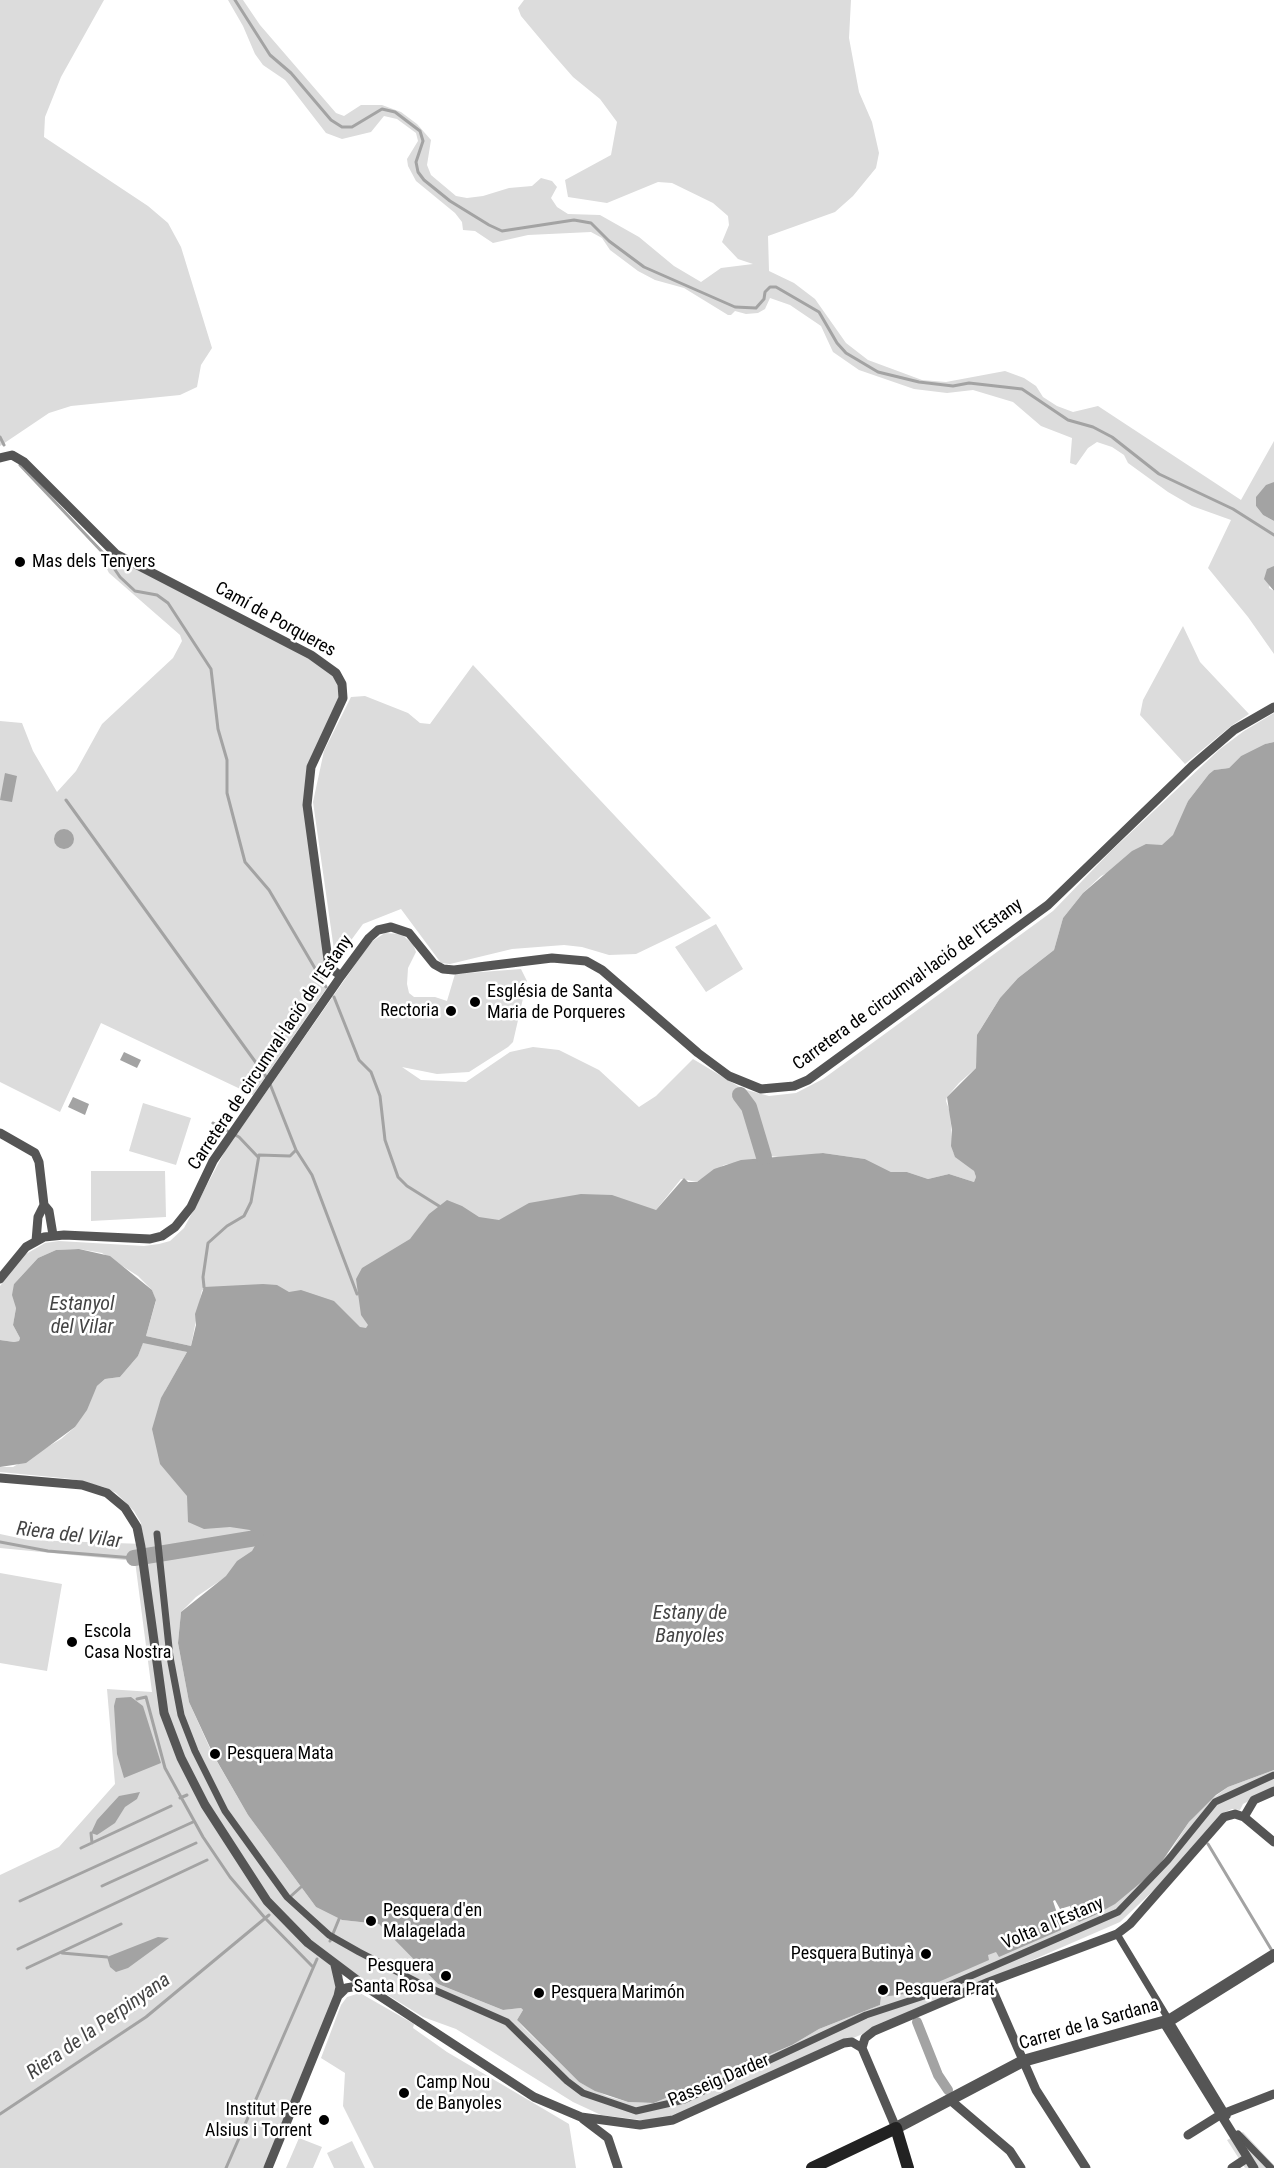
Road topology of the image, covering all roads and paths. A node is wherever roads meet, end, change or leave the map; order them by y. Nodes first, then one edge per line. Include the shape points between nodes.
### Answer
1 (0, 458) edge
2 (1274, 707) edge
3 (341, 976) junction
4 (0, 1133) edge
5 (45, 1205) junction
6 (53, 1235) junction
7 (36, 1240) junction
8 (0, 1279) edge
9 (0, 1478) edge
10 (157, 1534) dead end
11 (1274, 1775) edge
12 (1274, 1791) edge
13 (1244, 1816) junction
14 (1274, 1842) edge
15 (1117, 1934) junction
16 (1274, 1955) edge
17 (335, 1965) junction
18 (990, 1982) junction
19 (364, 1985) junction
20 (338, 1995) junction
21 (1167, 2021) junction
22 (837, 2028) joint
23 (862, 2048) junction
24 (1023, 2061) junction
25 (1274, 2094) edge
26 (949, 2099) junction
27 (1222, 2114) junction
28 (581, 2117) junction
29 (896, 2128) junction
30 (1188, 2135) dead end
31 (1247, 2158) junction
32 (268, 2168) edge
33 (618, 2168) edge
34 (812, 2168) edge
35 (908, 2168) edge
36 (1021, 2168) edge
37 (1086, 2168) edge
38 (1233, 2168) edge
39 (1254, 2168) edge
40 (1271, 2168) edge

1 - 3 street, Camí de Porqueres via 12,455 24,462 116,554 311,655 336,673 343,698 310,767 307,805 329,967
2 - 3 street, Carretera de circumval·lació de l'Estany via 1234,730 1192,766 1048,905 808,1080 794,1086 761,1089 729,1076 602,970 586,961 552,958 443,969 434,964 409,933 391,927 378,930 369,938
3 - 6 street, Carretera de circumval·lació de l'Estany via 210,1166 187,1214 162,1236 130,1240
4 - 5 street via 35,1153
5 - 6 street
5 - 7 street via 38,1217
6 - 7 street
7 - 8 street via 21,1251
9 - 17 street, Passeig Darder via 82,1485 107,1493 133,1519 145,1574 159,1693 181,1758 205,1805 267,1901
10 - 22 street, Passeig Darder via 176,1697 195,1751 225,1811 287,1897 329,1935 423,1985 507,2022 583,2093 636,2111 684,2100
11 - 22 street, Volta a l'Estany via 1215,1802 1168,1860 1118,1912 927,1995
12 - 13 street via 1254,1800
13 - 14 street
13 - 15 street via 1224,1817
15 - 18 street
15 - 21 street
16 - 21 street, Carrer de la Sardana
17 - 19 street, Passeig Darder
17 - 20 street
18 - 23 street via 874,2031 865,2038
18 - 24 street
19 - 20 street via 346,1988
19 - 28 street, Passeig Darder via 534,2097
20 - 32 street
21 - 24 street, Carrer de la Sardana
21 - 27 street
23 - 28 street, Passeig Darder via 852,2042 844,2043 658,2124
23 - 29 street
24 - 26 street, Carrer de la Sardana
24 - 37 street via 1036,2090
25 - 27 street
26 - 29 street, Carrer de la Sardana
26 - 36 street via 1010,2151
27 - 30 street
27 - 31 street
27 - 40 street
28 - 33 street via 608,2138
29 - 34 main road, Carrer de la Sardana
29 - 35 main road
31 - 38 street
31 - 39 street

